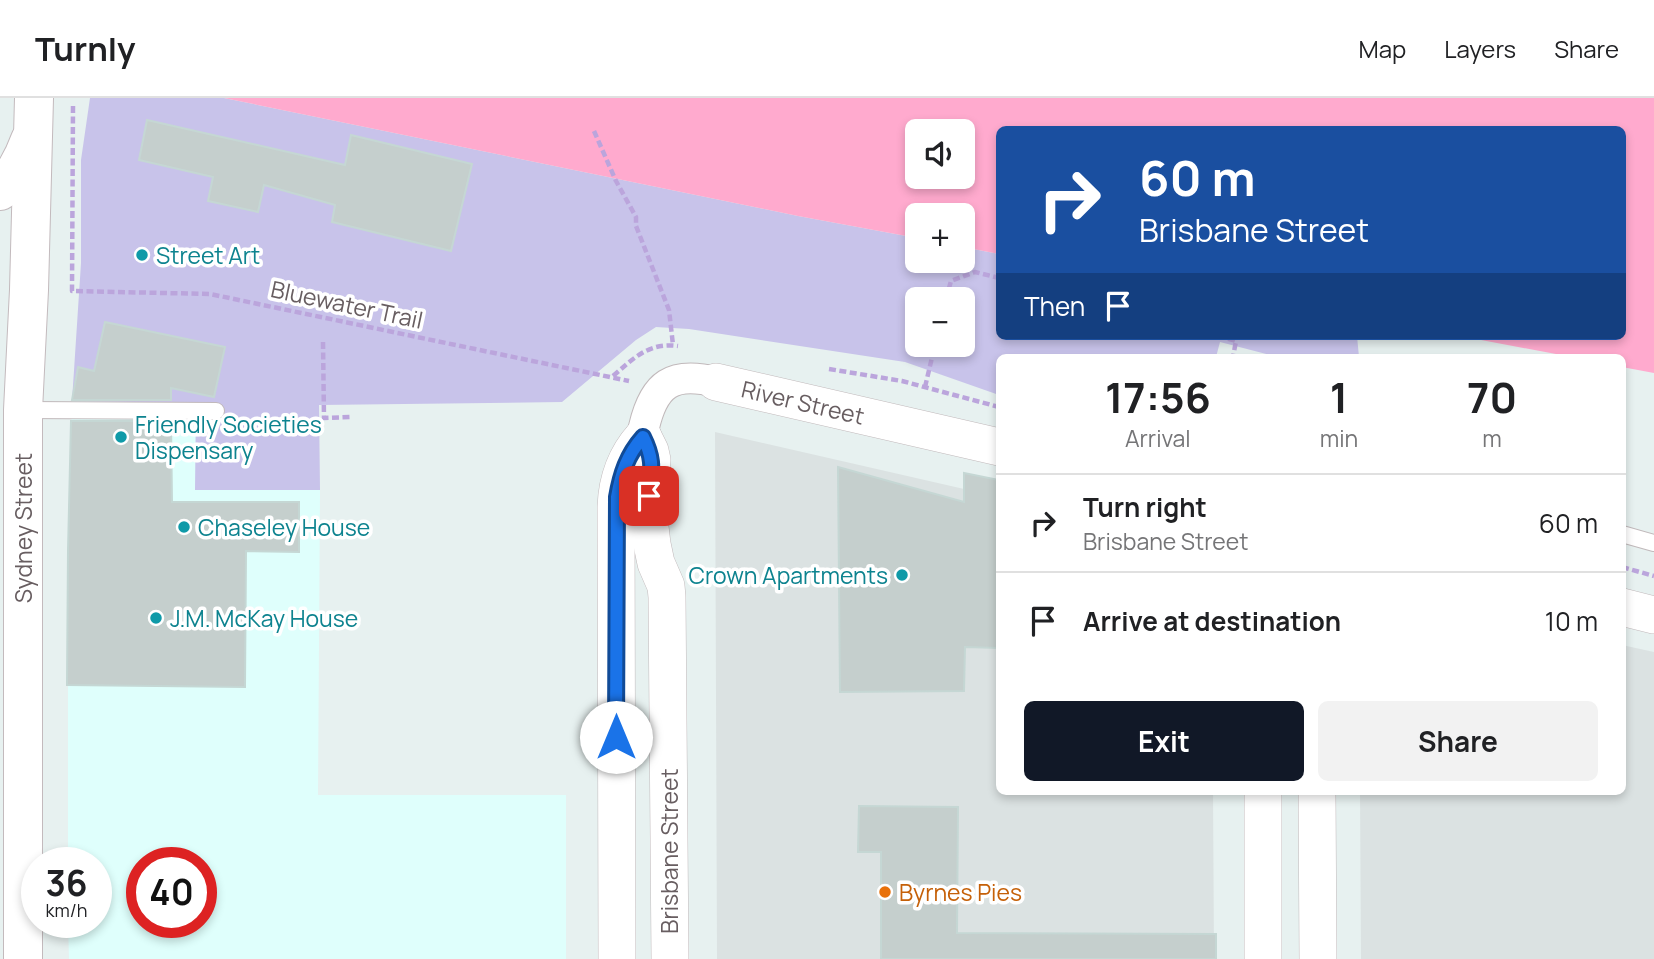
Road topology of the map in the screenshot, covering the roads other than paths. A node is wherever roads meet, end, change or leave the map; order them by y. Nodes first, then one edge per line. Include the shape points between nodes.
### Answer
1 (34, 111) edge
2 (0, 191) edge
3 (716, 382) joint
4 (216, 411) dead end
5 (12, 416) edge
6 (643, 432) junction
7 (996, 446) edge
8 (1626, 535) edge
9 (1654, 543) edge
10 (661, 574) junction
11 (616, 578) junction
12 (1626, 608) edge
13 (1654, 615) edge
14 (1263, 795) edge
15 (1317, 795) edge
16 (23, 959) edge
17 (617, 959) edge
18 (670, 959) edge
19 (1263, 959) edge
20 (1318, 959) edge

1 - 2 main road via 24,155
1 - 5 main road, Sydney Street via 30,276
3 - 6 street, River Street via 692,377 663,386
3 - 7 street, River Street
4 - 5 lane
5 - 16 main road, Sydney Street
6 - 10 street, Brisbane Street via 652,460 649,522
6 - 11 street via 628,456 618,487
8 - 9 lane
10 - 11 street via 633,568
10 - 18 street, Brisbane Street via 667,597
11 - 17 street
12 - 13 street
14 - 19 street
15 - 20 street

